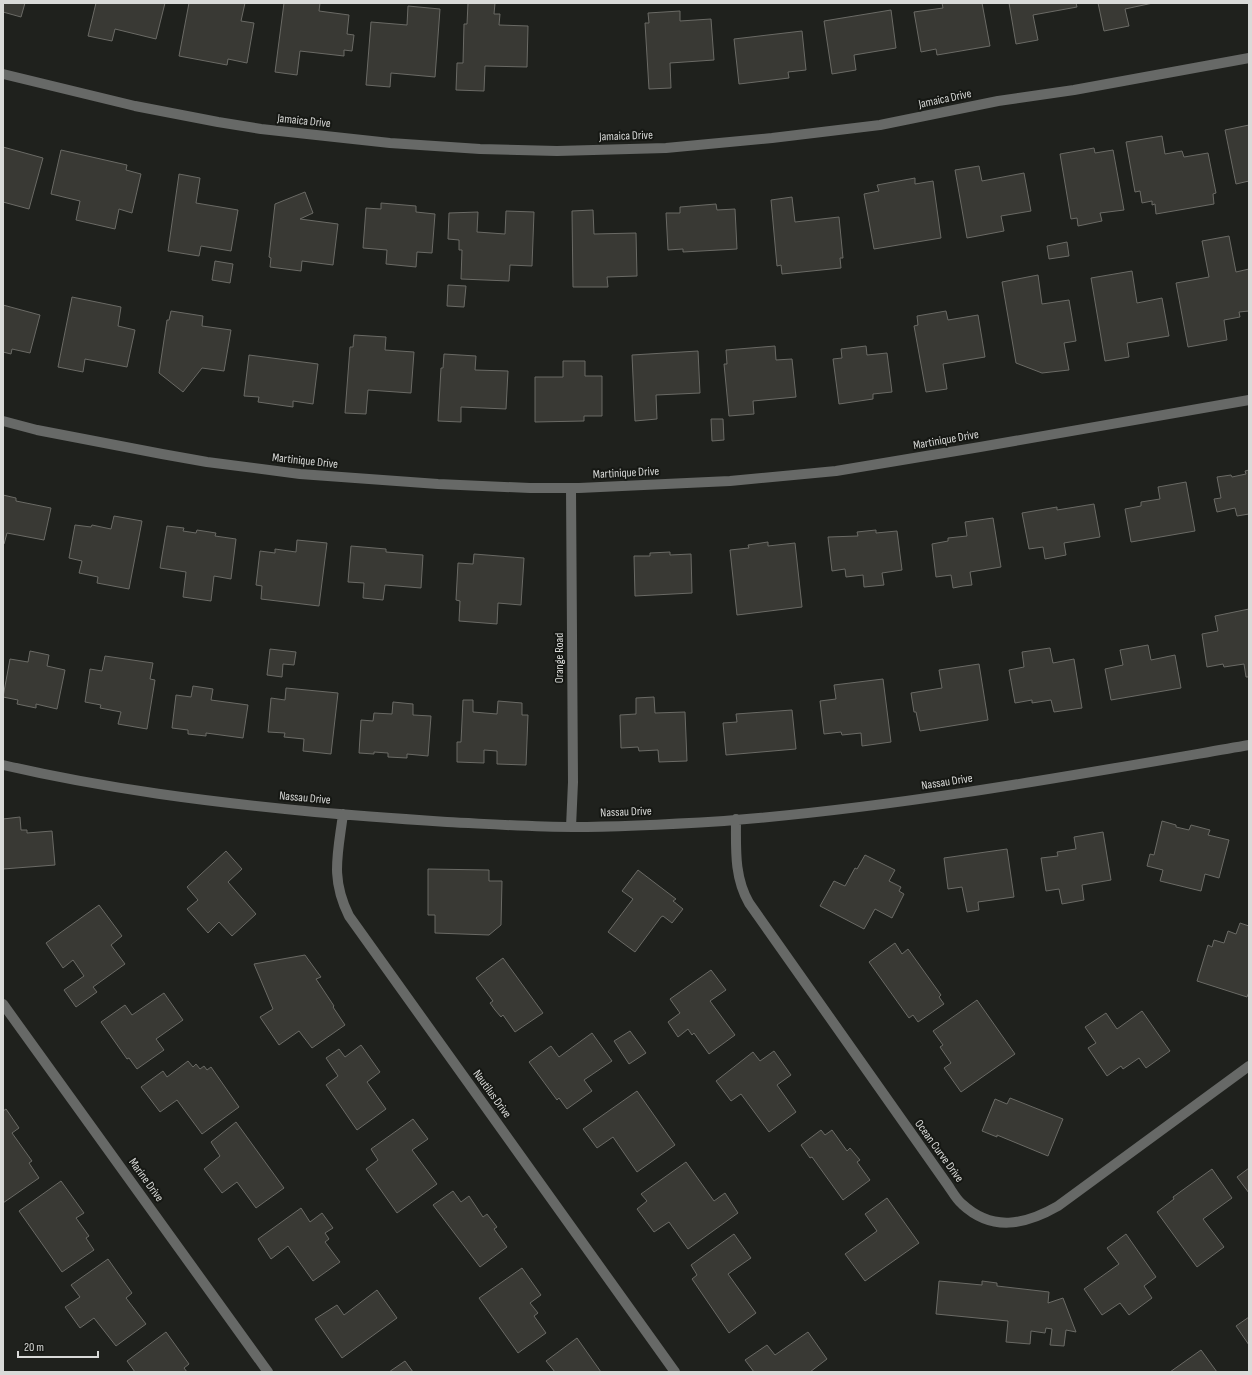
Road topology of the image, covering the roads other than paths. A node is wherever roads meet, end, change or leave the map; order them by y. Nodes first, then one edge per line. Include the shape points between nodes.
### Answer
1 (1249, 58) edge
2 (3, 74) edge
3 (1249, 400) edge
4 (3, 422) edge
5 (571, 488) junction
6 (1249, 745) edge
7 (3, 765) edge
8 (343, 814) junction
9 (736, 819) junction
10 (571, 827) junction
11 (3, 1004) edge
12 (1249, 1066) edge
13 (268, 1372) edge
14 (675, 1372) edge

1 - 2 street, Jamaica Drive via 998,101 880,125 666,148 557,150 480,149 390,143 268,130 135,106
3 - 5 street, Martinique Drive via 836,471 722,481
4 - 5 street, Martinique Drive via 207,462 300,474 453,485
5 - 10 street, Orange Road
6 - 9 street, Nassau Drive via 900,802
7 - 8 street, Nassau Drive via 56,778 156,794
8 - 10 street, Nassau Drive via 500,825
8 - 14 street, Nautilus Drive via 336,876 340,896 349,916
9 - 10 street, Nassau Drive
9 - 12 street, Ocean Curve Drive via 736,868 749,903 947,1184 962,1204 985,1219 998,1223 1015,1222 1046,1213
11 - 13 street, Marine Drive

